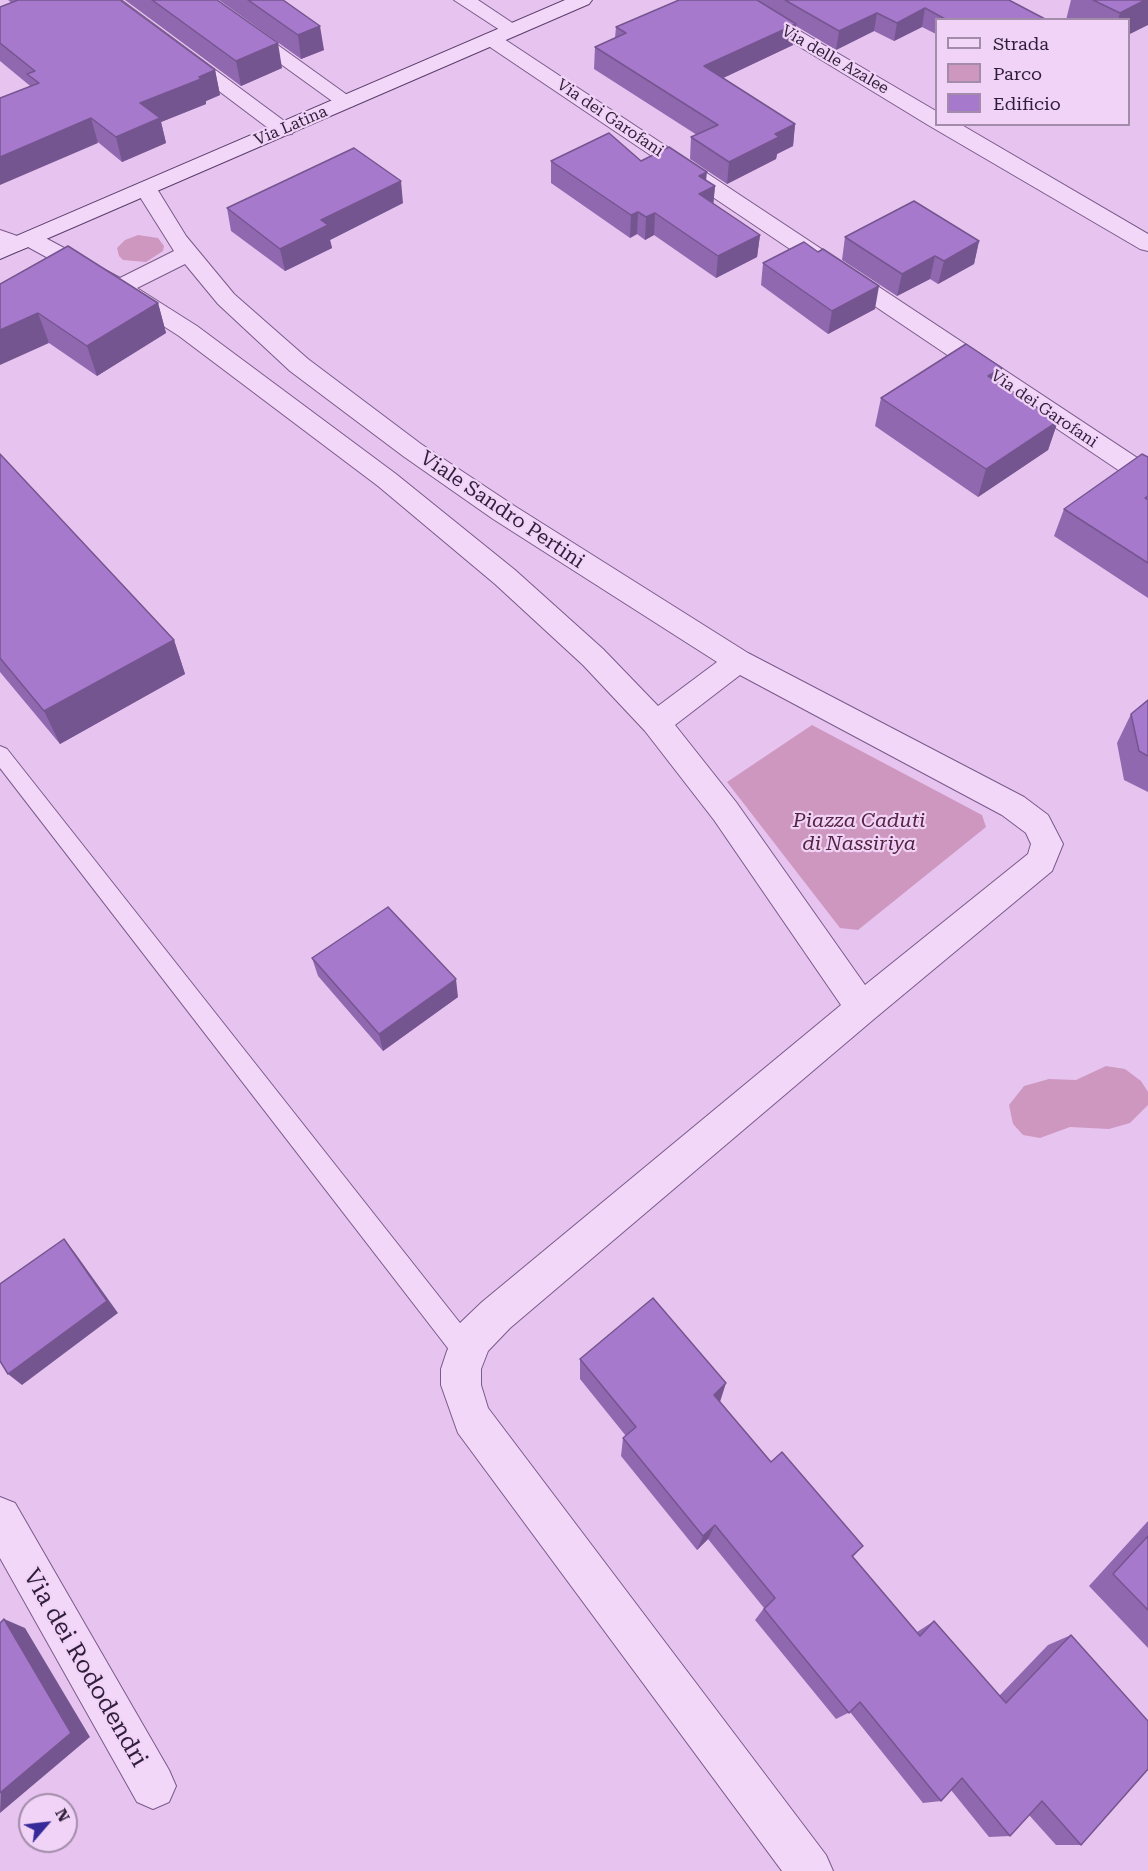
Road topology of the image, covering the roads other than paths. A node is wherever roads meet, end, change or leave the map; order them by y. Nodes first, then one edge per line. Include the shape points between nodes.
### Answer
1 (108, 0) edge
2 (202, 0) edge
3 (464, 0) edge
4 (582, 0) edge
5 (733, 0) edge
6 (502, 34) junction
7 (346, 102) junction
8 (935, 119) edge
9 (947, 126) edge
10 (284, 129) junction
11 (146, 189) junction
12 (12, 243) edge
13 (1148, 244) edge
14 (188, 253) junction
15 (120, 288) junction
16 (275, 345) junction
17 (234, 365) junction
18 (1148, 478) edge
19 (738, 661) junction
20 (656, 723) junction
21 (0, 754) edge
22 (862, 1008) junction
23 (466, 1351) junction
24 (0, 1518) edge
25 (153, 1786) dead end
26 (810, 1871) edge

1 - 10 street
2 - 7 street
3 - 6 street, Via dei Garofani
4 - 6 street, Via Latina
5 - 8 street, Via delle Azalee
6 - 7 street, Via Latina
6 - 18 street, Via dei Garofani
7 - 10 street, Via Latina
9 - 13 street
10 - 11 street, Via Latina
11 - 12 street, Via Latina
11 - 14 street, Viale Sandro Pertini
12 - 15 street, Viale Sandro Pertini
14 - 15 street
14 - 16 street, Viale Sandro Pertini via 226,299
15 - 17 street, Viale Sandro Pertini
16 - 17 street
16 - 19 street, Viale Sandro Pertini via 465,487
17 - 20 street, Viale Sandro Pertini via 484,559 599,663
19 - 20 street
19 - 22 street via 1013,806 1037,824 1044,835 1044,855 1034,869
20 - 22 street via 725,811
21 - 23 lane
22 - 23 street via 496,1315
23 - 26 street via 461,1385 472,1419
24 - 25 street, Via dei Rododendri

